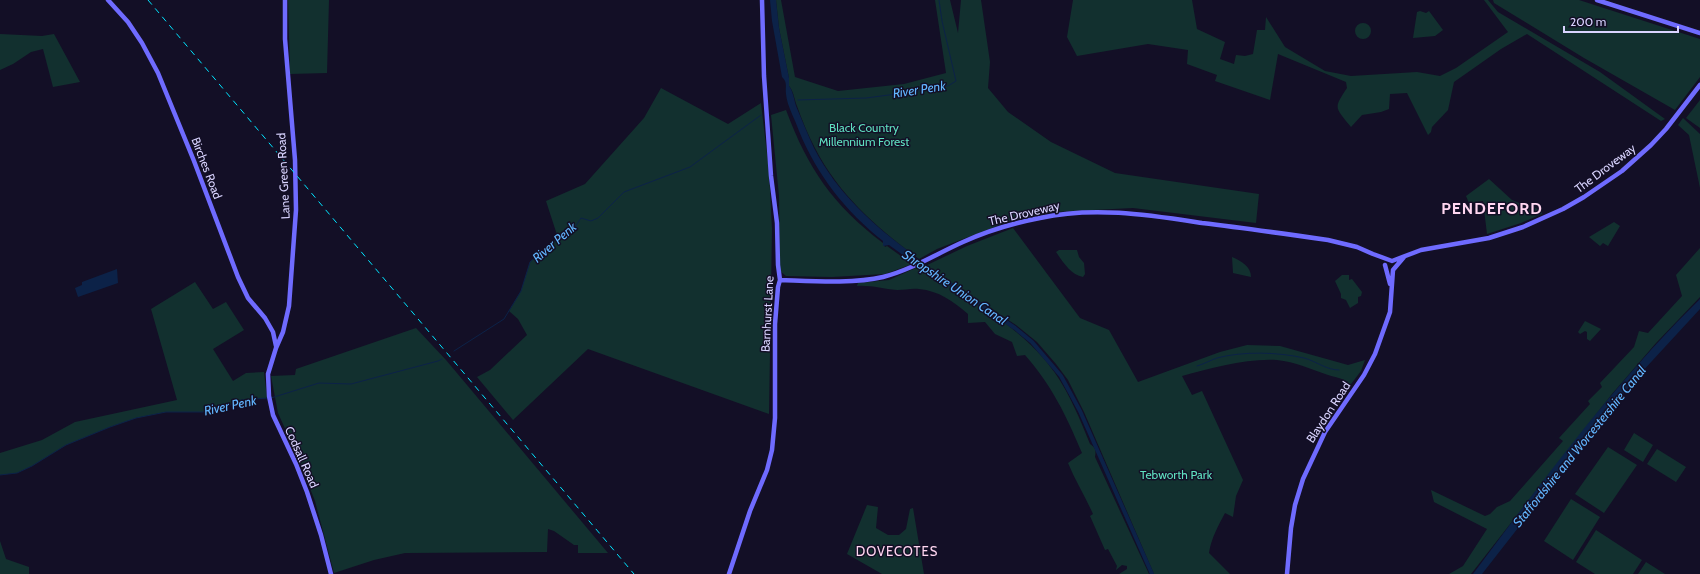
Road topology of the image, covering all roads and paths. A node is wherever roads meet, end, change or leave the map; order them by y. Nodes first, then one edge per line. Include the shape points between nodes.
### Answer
1 (108, 0) edge
2 (285, 0) edge
3 (762, 0) edge
4 (1597, 0) edge
5 (1700, 33) edge
6 (1700, 85) edge
7 (1373, 254) junction
8 (1405, 255) junction
9 (1390, 261) junction
10 (1386, 267) junction
11 (1394, 268) junction
12 (780, 280) junction
13 (1391, 287) junction
14 (276, 348) junction
15 (331, 574) edge
16 (729, 574) edge
17 (1287, 574) edge

1 - 14 street, Birches Road via 128,22 158,73 238,277 248,298 273,332
2 - 14 street, Lane Green Road via 285,39 295,160 296,210 289,306
3 - 12 street, Barnhurst Lane via 764,76
4 - 5 street
6 - 8 street, The Droveway via 1666,130 1651,145 1622,171 1584,197 1512,231
7 - 9 street, The Droveway
7 - 10 street, The Droveway
7 - 12 street, The Droveway via 1328,240 1113,212 1066,214 1040,218 985,233 894,274 868,280
8 - 9 street, The Droveway
8 - 11 street
9 - 10 street
9 - 11 street
10 - 11 street
10 - 13 street, Blaydon Road
11 - 13 street, Blaydon Road
12 - 16 street, Barnhurst Lane via 775,324 775,418 772,450 765,478 748,516
13 - 17 street, Blaydon Road via 1390,312 1376,354 1325,432 1303,479 1292,522
14 - 15 street, Codsall Road via 268,374 273,415 307,492

